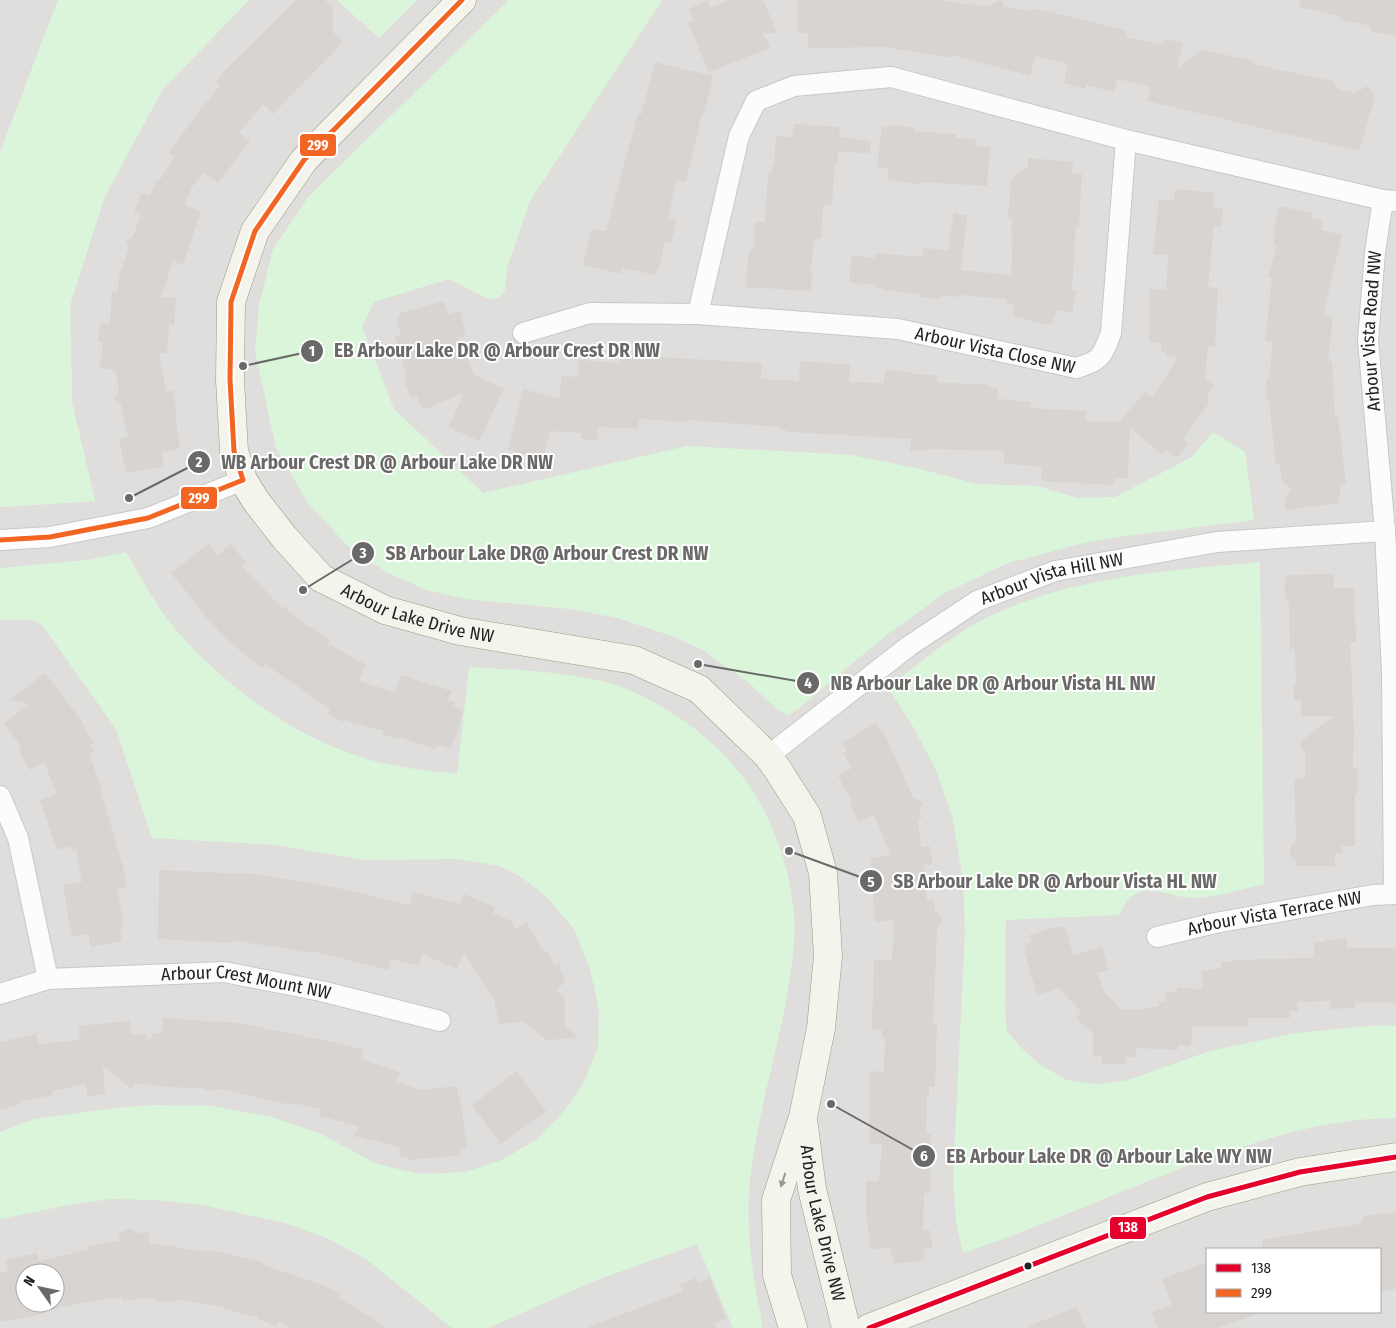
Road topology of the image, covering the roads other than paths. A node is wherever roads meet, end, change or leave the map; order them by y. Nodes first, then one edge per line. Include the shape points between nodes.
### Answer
1 (462, 0) edge
2 (1126, 140) junction
3 (1390, 201) edge
4 (698, 314) junction
5 (523, 333) dead end
6 (243, 480) junction
7 (1385, 531) junction
8 (0, 540) edge
9 (768, 756) junction
10 (0, 796) edge
11 (1395, 894) edge
12 (1157, 937) dead end
13 (48, 979) junction
14 (0, 994) edge
15 (440, 1021) dead end
16 (803, 1117) junction
17 (1396, 1157) edge
18 (793, 1328) edge
19 (846, 1328) edge
20 (869, 1328) edge

1 - 6 street, Arbour Lake Drive NW via 304,160 255,231 231,302 230,380 234,451
2 - 3 street
2 - 4 street via 892,77 794,86 756,101 738,136
2 - 4 street, Arbour Vista Close NW via 1111,333 1103,354 1091,364 1076,368 898,329
3 - 7 street, Arbour Vista Road NW via 1375,252 1368,340
4 - 5 street, Arbour Vista Close NW via 590,313
6 - 8 street via 148,518 50,537
6 - 9 street, Arbour Lake Drive NW via 284,538 321,578 385,610 460,631 634,660 699,689
7 - 9 street, Arbour Vista Hill NW via 1217,542 1055,571 977,601 909,646
7 - 11 street, Arbour Vista Road NW via 1392,671
9 - 16 street, Arbour Lake Drive NW via 807,816 823,873 828,956 821,1028
10 - 13 street via 18,838
11 - 12 street, Arbour Vista Terrace NW via 1373,895
13 - 14 street, Arbour Crest Mount NW
13 - 15 street, Arbour Crest Mount NW via 224,972
16 -> 18 street, Arbour Lake Drive NW via 776,1200 777,1275
16 - 19 street, Arbour Lake Drive NW via 812,1189
17 - 20 street via 1300,1172 1207,1197

